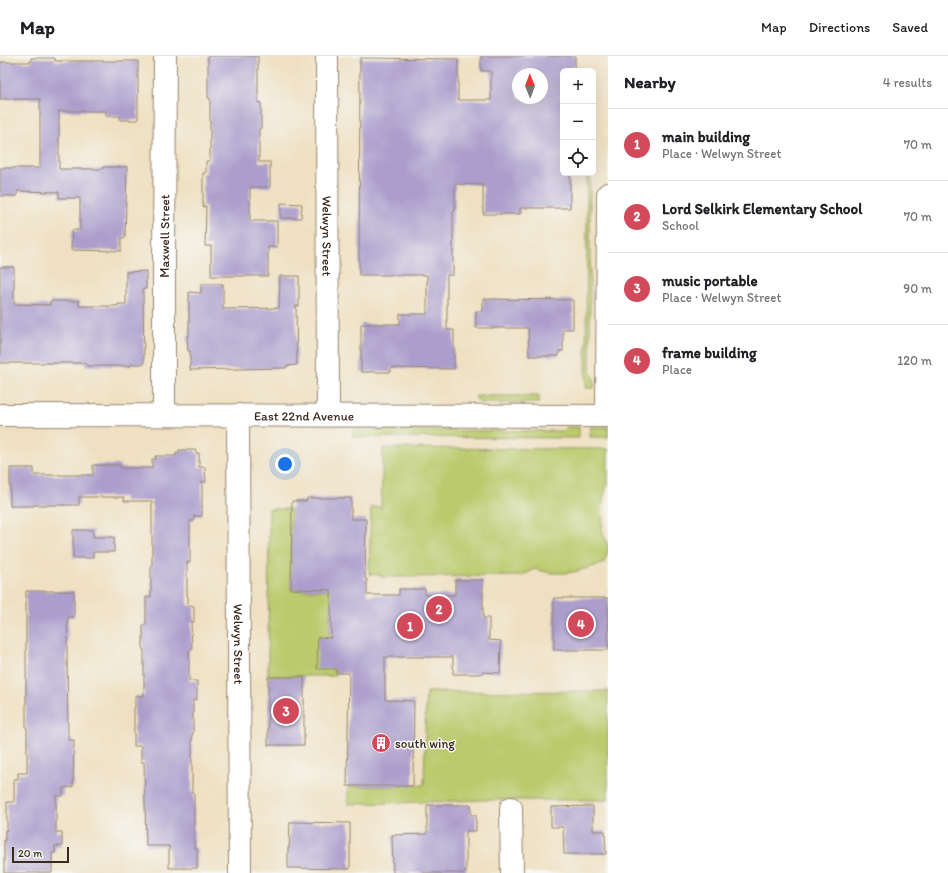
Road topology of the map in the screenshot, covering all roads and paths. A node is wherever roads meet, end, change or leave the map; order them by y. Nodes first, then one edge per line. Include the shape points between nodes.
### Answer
1 (165, 56) edge
2 (327, 56) edge
3 (608, 194) edge
4 (0, 415) edge
5 (164, 415) junction
6 (238, 415) junction
7 (328, 415) junction
8 (608, 416) edge
9 (511, 808) dead end
10 (240, 873) edge
11 (512, 873) edge

1 - 5 street, Maxwell Street
2 - 7 street, Welwyn Street
3 - 8 street
4 - 5 street, East 22nd Avenue
5 - 6 street, East 22nd Avenue
6 - 7 street, East 22nd Avenue
6 - 10 street, Welwyn Street
7 - 8 street, East 22nd Avenue
9 - 11 street

